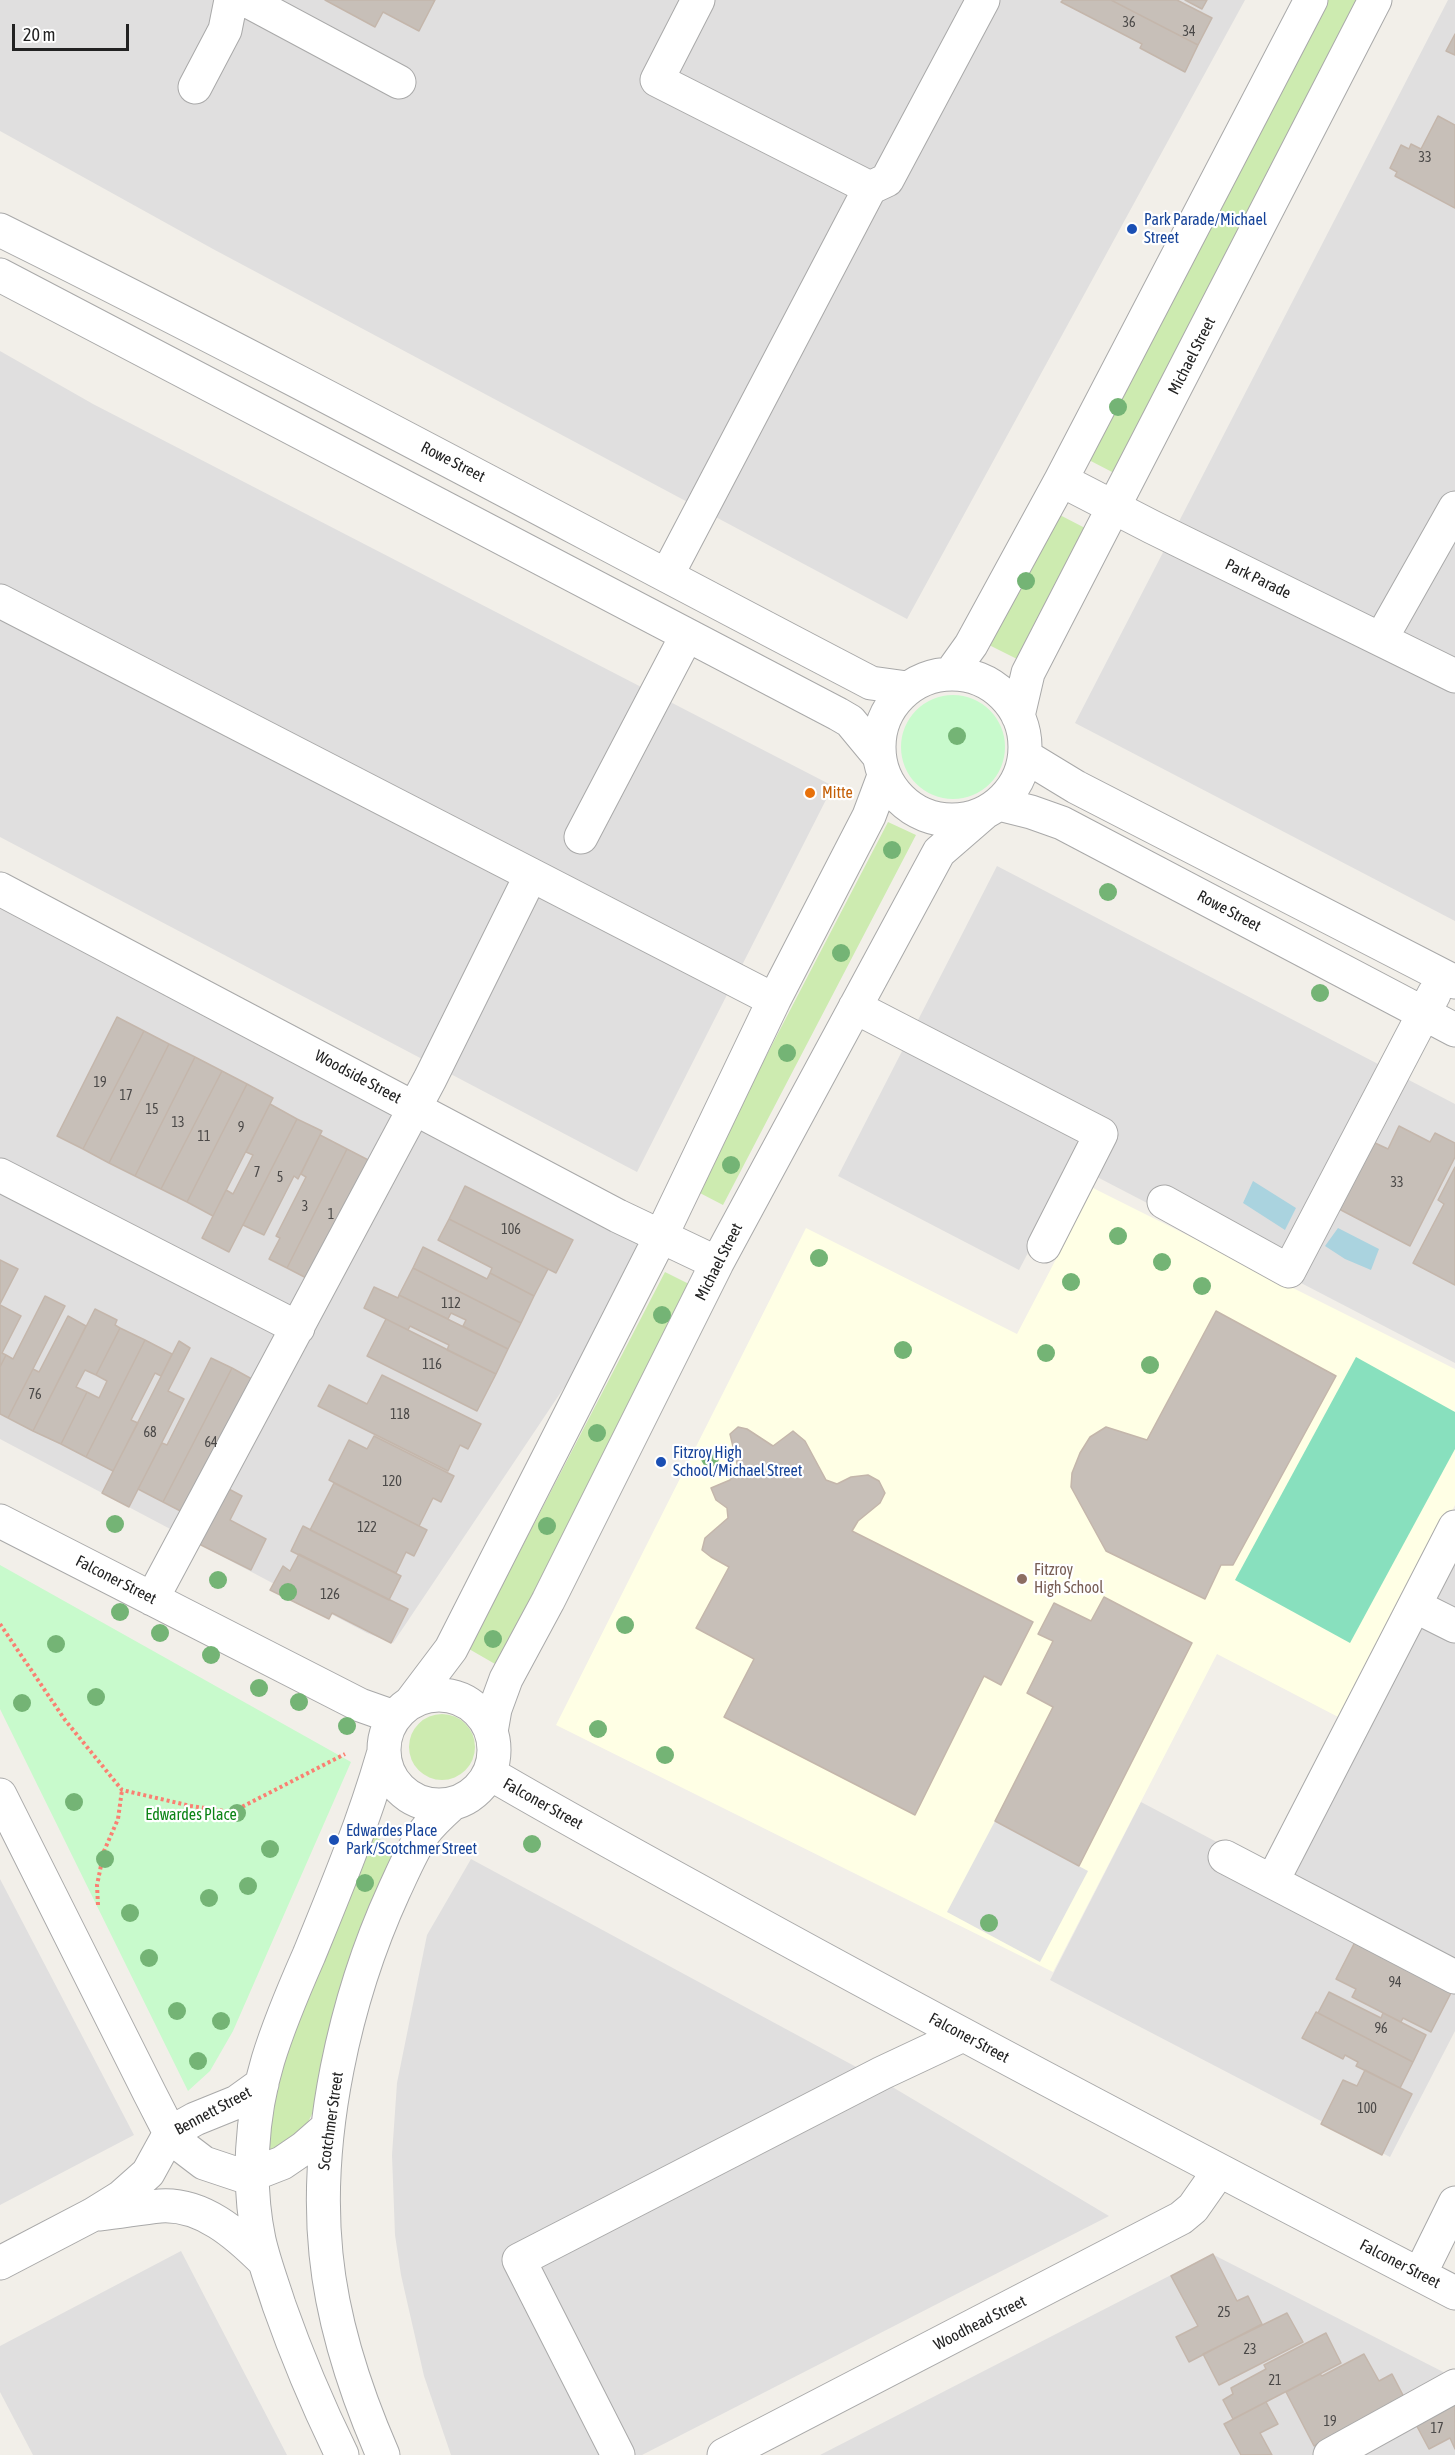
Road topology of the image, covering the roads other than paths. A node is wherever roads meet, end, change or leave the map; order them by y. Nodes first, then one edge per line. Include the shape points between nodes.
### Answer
1 (231, 0) edge
2 (246, 0) edge
3 (698, 0) edge
4 (982, 0) edge
5 (1311, 0) edge
6 (1375, 0) edge
7 (399, 82) dead end
8 (195, 87) dead end
9 (870, 188) junction
10 (0, 230) edge
11 (0, 275) edge
12 (1061, 480) junction
13 (1115, 508) junction
14 (1455, 508) edge
15 (667, 575) junction
16 (0, 602) edge
17 (687, 635) junction
18 (1381, 639) junction
19 (951, 673) junction
20 (1455, 676) edge
21 (907, 688) junction
22 (1018, 716) junction
23 (1024, 756) junction
24 (882, 766) junction
25 (991, 808) junction
26 (581, 837) dead end
27 (531, 875) junction
28 (0, 889) edge
29 (1450, 980) edge
30 (774, 1000) junction
31 (855, 1007) junction
32 (1423, 1013) junction
33 (1455, 1030) edge
34 (414, 1107) junction
35 (0, 1175) edge
36 (1164, 1202) dead end
37 (662, 1236) junction
38 (1044, 1246) dead end
39 (717, 1263) junction
40 (298, 1328) junction
41 (0, 1521) edge
42 (1455, 1527) edge
43 (152, 1599) junction
44 (1414, 1606) junction
45 (1455, 1626) edge
46 (403, 1709) junction
47 (491, 1732) junction
48 (383, 1755) junction
49 (489, 1773) junction
50 (0, 1795) edge
51 (451, 1805) junction
52 (11, 1844) edge
53 (1226, 1857) dead end
54 (1273, 1880) junction
55 (1455, 1977) edge
56 (963, 2035) junction
57 (262, 2084) junction
58 (328, 2127) junction
59 (170, 2133) junction
60 (1218, 2172) junction
61 (253, 2173) junction
62 (1455, 2203) edge
63 (92, 2215) junction
64 (265, 2262) junction
65 (0, 2263) edge
66 (1420, 2274) junction
67 (1455, 2293) edge
68 (1455, 2386) edge
69 (342, 2455) edge
70 (383, 2455) edge
71 (618, 2455) edge
72 (724, 2455) edge
73 (1330, 2455) edge

1 - 8 street via 225,30
2 - 7 street
3 - 9 street via 657,80
4 - 9 street via 887,180
5 - 12 street
6 - 13 street, Michael Street
9 - 15 street
10 - 15 street, Rowe Street
11 - 17 street
12 - 13 street, Park Parade
12 - 19 street via 971,645
13 - 18 street, Park Parade
13 - 22 street, Michael Street via 1028,673
14 - 18 street
15 - 21 street, Rowe Street via 871,683
16 - 27 street
17 - 24 street via 850,721
17 - 26 street
18 - 20 street, Park Parade
19 - 21 street via 928,677
19 - 22 street via 972,676 991,685
21 - 24 street via 884,718 879,736
22 - 23 street
23 - 25 street via 1011,790
23 - 29 street via 1076,787
24 - 25 street via 897,796 916,811 961,820
24 - 30 street via 869,816
25 - 31 street, Michael Street via 939,852
25 - 32 street, Rowe Street via 1031,812 1062,823
27 - 30 street
27 - 34 street
28 - 34 street, Woodside Street
29 - 32 street
30 - 37 street
31 - 38 street via 1101,1134
31 - 39 street, Michael Street
32 - 33 street, Rowe Street
32 - 36 street via 1289,1270
34 - 37 street, Woodside Street
34 - 40 street
35 - 40 street
37 - 39 street, Woodside Street
37 - 46 street via 451,1649
39 - 47 street, Michael Street via 506,1679
40 - 43 street
41 - 43 street, Falconer Street
42 - 44 street
43 - 46 street, Falconer Street via 360,1705
44 - 45 street
44 - 54 street
46 - 47 street via 431,1695 453,1696 472,1706
46 - 48 street via 385,1737
47 - 49 street via 494,1749
48 - 51 street via 389,1776 411,1798 430,1805
48 - 57 street via 367,1810 286,2010
49 - 51 street via 474,1793
49 - 56 street, Falconer Street
50 - 52 street
51 - 58 street, Scotchmer Street via 423,1834 383,1915 361,1973 335,2078
52 - 59 street
53 - 54 street
54 - 55 street
56 - 60 street, Falconer Street
56 - 71 street via 519,2260
57 - 59 street, Bennett Street via 237,2102
57 - 61 street
58 - 61 street via 282,2163
58 - 70 street, Scotchmer Street via 323,2208 331,2292 346,2360
59 - 61 street via 204,2163 240,2175
59 - 63 street, Bennett Street via 143,2179
60 - 66 street, Falconer Street
60 - 72 street, Woodhead Street via 1193,2208 1181,2218
61 - 64 street via 256,2222
62 - 66 street
63 - 64 street, Bennett Street via 161,2206 189,2210 234,2234
63 - 65 street, Bennett Street
64 - 69 street via 296,2352
66 - 67 street, Falconer Street
68 - 73 street

